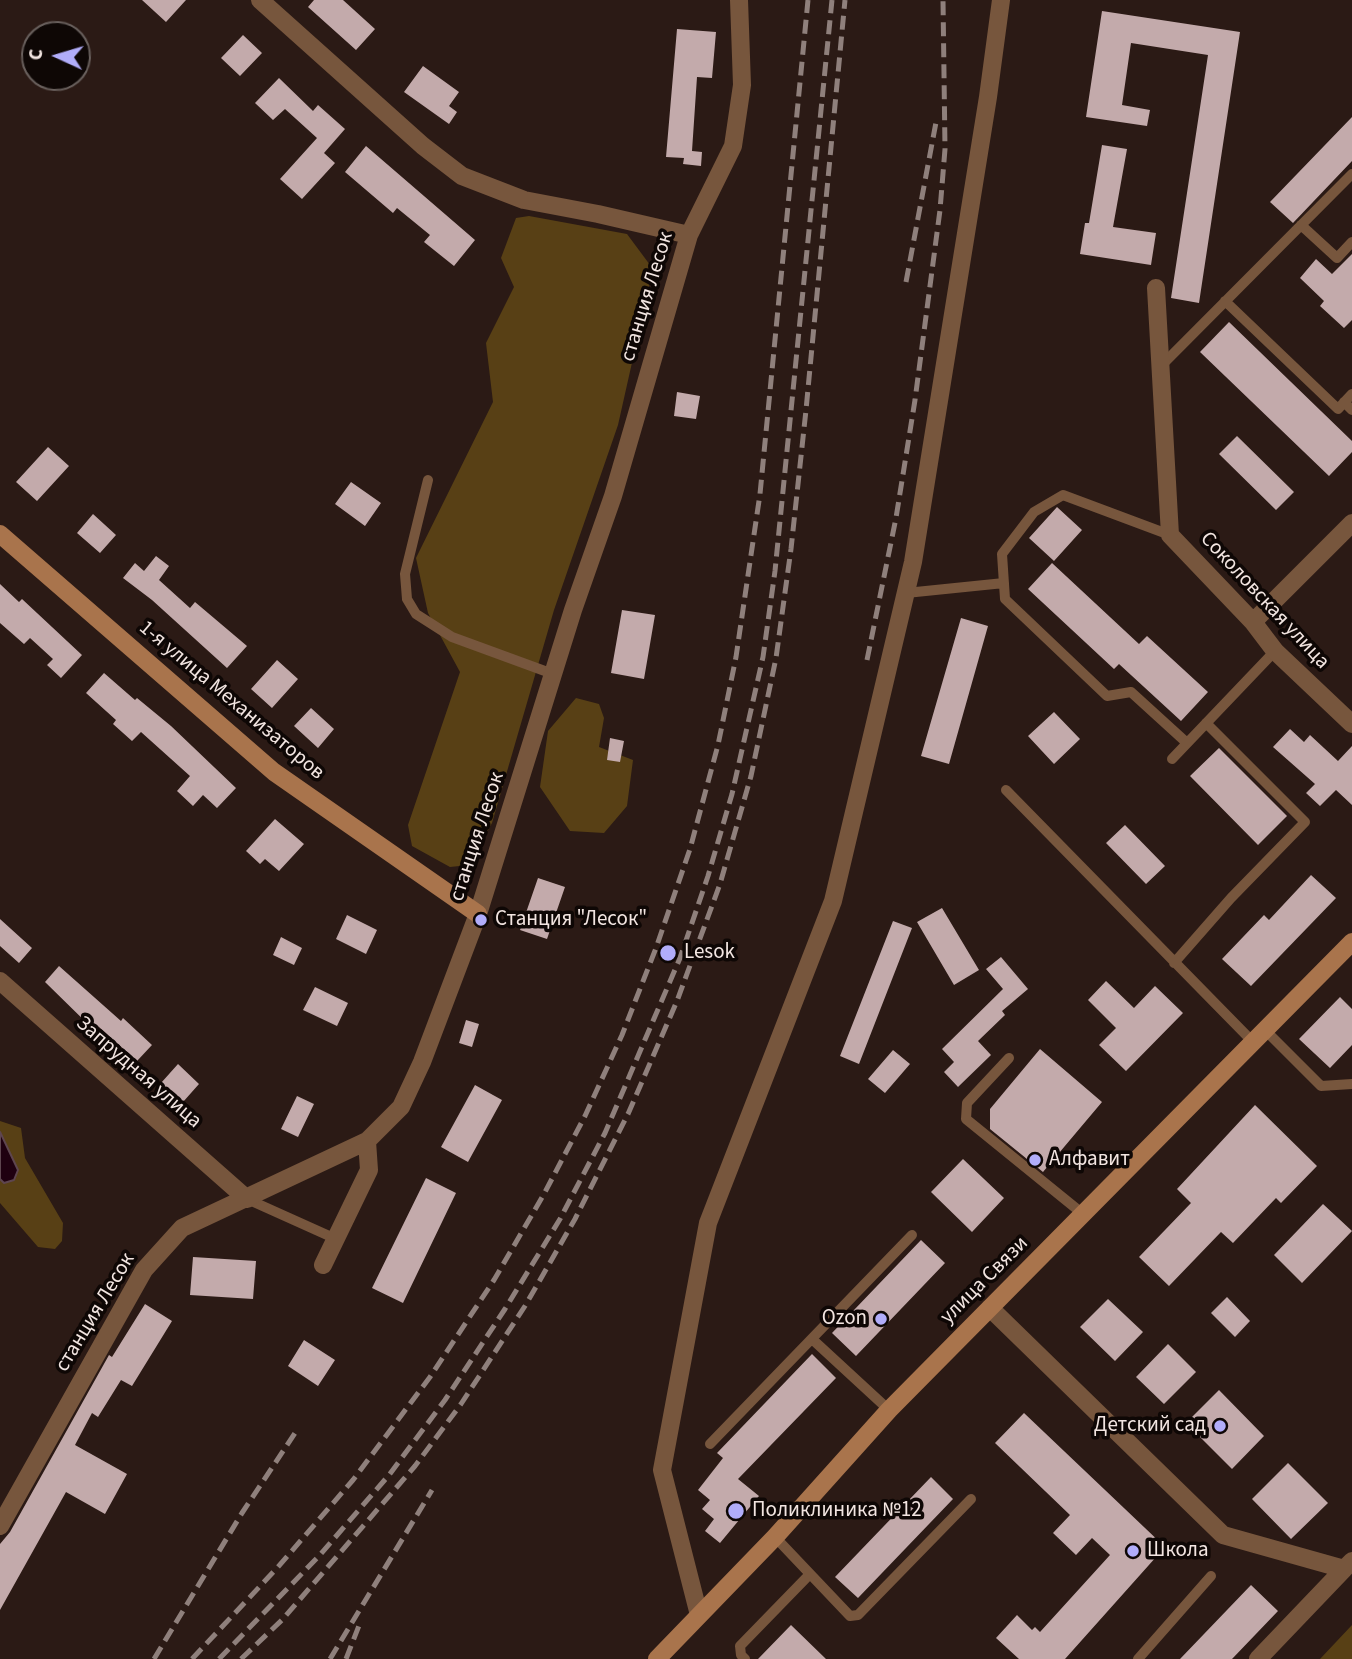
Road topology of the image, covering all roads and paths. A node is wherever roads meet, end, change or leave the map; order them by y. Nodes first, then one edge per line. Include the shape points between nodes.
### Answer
1 (260, 0) edge
2 (739, 0) edge
3 (1001, 0) edge
4 (1352, 174) edge
5 (1301, 225) junction
6 (689, 236) junction
7 (1352, 242) edge
8 (1156, 288) dead end
9 (1226, 301) junction
10 (1159, 368) junction
11 (1349, 402) edge
12 (428, 480) dead end
13 (1352, 523) edge
14 (0, 534) edge
15 (1170, 535) junction
16 (1004, 583) junction
17 (906, 593) junction
18 (1253, 622) junction
19 (1275, 651) junction
20 (553, 674) junction
21 (1206, 723) junction
22 (1352, 724) edge
23 (1187, 743) junction
24 (1172, 759) dead end
25 (1006, 790) dead end
26 (478, 914) junction
27 (1352, 942) edge
28 (1174, 963) junction
29 (0, 981) edge
30 (1259, 1036) junction
31 (1009, 1058) dead end
32 (1352, 1084) edge
33 (366, 1141) junction
34 (247, 1199) junction
35 (1083, 1214) junction
36 (912, 1235) dead end
37 (336, 1239) junction
38 (323, 1265) dead end
39 (990, 1308) junction
40 (812, 1339) junction
41 (889, 1410) junction
42 (710, 1444) dead end
43 (971, 1499) dead end
44 (0, 1526) edge
45 (775, 1537) junction
46 (1348, 1565) edge
47 (810, 1574) junction
48 (1211, 1576) dead end
49 (699, 1615) junction
50 (657, 1659) edge
51 (744, 1659) edge
52 (1138, 1659) edge
53 (1258, 1659) edge

1 - 6 street via 461,176 524,200
2 - 6 street, станция Лесок via 741,85 733,146
3 - 17 street
4 - 5 lane
5 - 7 lane via 1337,258
5 - 9 lane
6 - 20 street, станция Лесок via 613,496
8 - 10 street, Соколовская улица
9 - 10 lane
9 - 11 lane via 1338,409
10 - 15 street, Соколовская улица
12 - 20 lane via 405,574 407,599 416,614 452,637
13 - 18 street
14 - 26 street, 1-я улица Механизаторов via 274,772
15 - 16 lane via 1063,495 1034,512 1002,554
15 - 18 street, Соколовская улица
16 - 17 lane
16 - 23 lane via 1005,599 1107,696 1131,692
17 - 49 street via 833,901 708,1223 662,1470
18 - 19 street, Соколовская улица
19 - 21 lane
19 - 22 street, Соколовская улица
20 - 26 street, станция Лесок
21 - 23 lane
21 - 28 lane via 1305,822
23 - 24 lane
25 - 28 lane
26 - 33 street, станция Лесок via 401,1107
27 - 30 street, улица Связи
28 - 30 lane
29 - 34 street, Запрудная улица
30 - 32 lane via 1321,1086
30 - 35 street, улица Связи
31 - 35 lane via 967,1102 966,1119
33 - 34 street, станция Лесок
33 - 37 street via 369,1170
34 - 37 lane
34 - 44 street, станция Лесок via 182,1228 144,1270
35 - 39 street, улица Связи
36 - 40 lane
37 - 38 street
39 - 41 street, улица Связи
39 - 46 street via 1223,1535
40 - 41 lane
40 - 42 lane
41 - 45 street, улица Связи
43 - 47 lane via 858,1615 850,1616
45 - 47 lane
45 - 49 street, улица Связи
46 - 53 street
47 - 51 lane via 740,1646
48 - 52 lane
49 - 50 street, улица Связи

